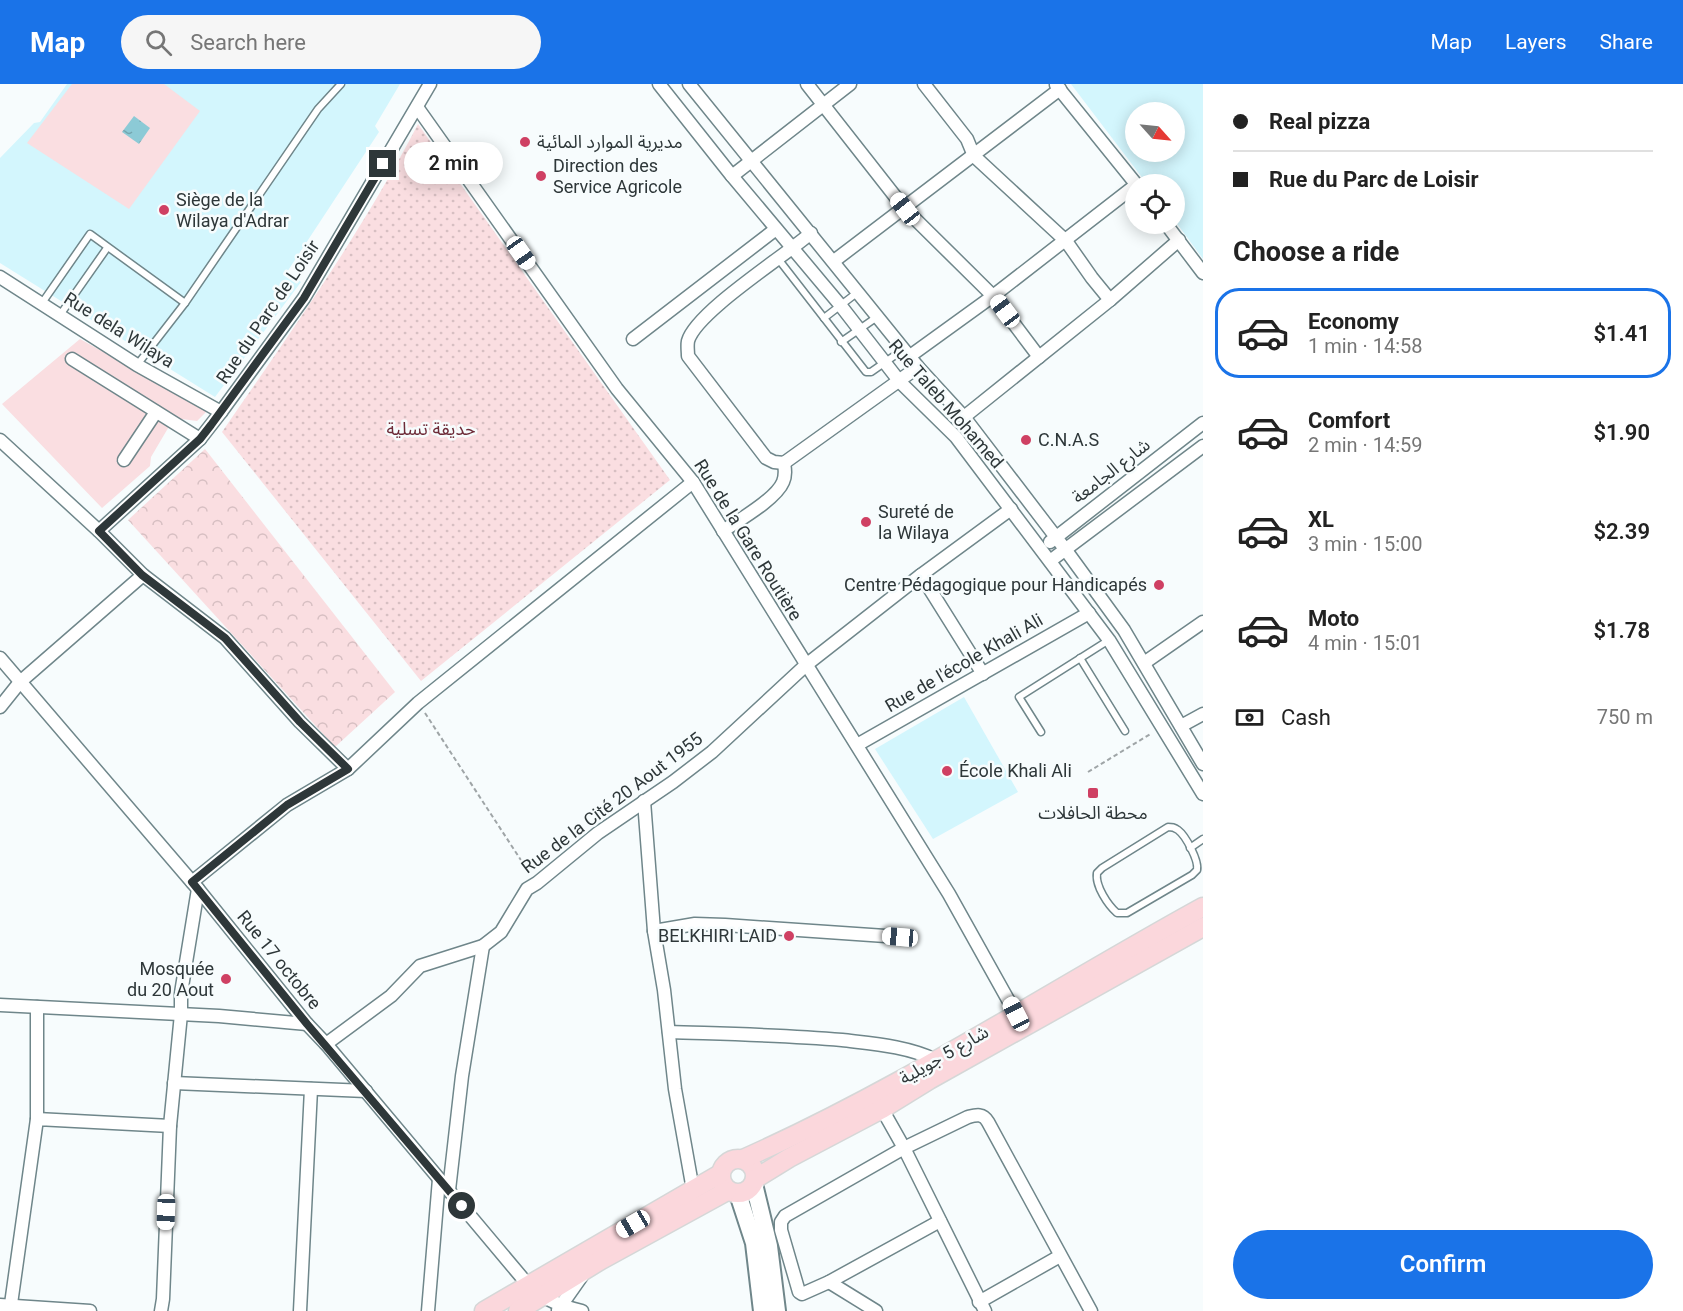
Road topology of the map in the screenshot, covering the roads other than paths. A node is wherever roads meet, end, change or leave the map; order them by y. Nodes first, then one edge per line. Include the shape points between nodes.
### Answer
1 (341, 84) edge
2 (430, 84) edge
3 (659, 84) edge
4 (689, 84) edge
5 (807, 84) edge
6 (850, 84) edge
7 (924, 84) edge
8 (1058, 87) edge
9 (824, 105) junction
10 (417, 106) junction
11 (974, 156) junction
12 (752, 162) junction
13 (1127, 174) edge
14 (732, 176) junction
15 (1125, 194) edge
16 (905, 209) junction
17 (776, 229) junction
18 (811, 233) junction
19 (1174, 234) edge
20 (1066, 240) junction
21 (1179, 240) junction
22 (107, 248) junction
23 (794, 249) junction
24 (779, 260) junction
25 (834, 261) junction
26 (1203, 273) edge
27 (0, 277) edge
28 (858, 292) junction
29 (993, 296) junction
30 (1110, 300) junction
31 (42, 303) junction
32 (185, 303) junction
33 (841, 306) junction
34 (60, 315) junction
35 (877, 317) junction
36 (824, 318) junction
37 (859, 329) junction
38 (633, 339) dead end
39 (841, 342) junction
40 (907, 352) junction
41 (1039, 357) junction
42 (72, 359) dead end
43 (885, 363) junction
44 (137, 364) junction
45 (918, 367) junction
46 (900, 382) junction
47 (156, 412) junction
48 (221, 412) junction
49 (964, 417) junction
50 (1203, 423) edge
51 (200, 439) junction
52 (0, 440) edge
53 (1203, 446) edge
54 (124, 460) dead end
55 (784, 463) junction
56 (693, 482) junction
57 (1011, 509) junction
58 (99, 531) junction
59 (723, 531) junction
60 (1055, 538) junction
61 (1041, 548) junction
62 (1065, 549) junction
63 (1050, 561) junction
64 (921, 574) junction
65 (142, 575) junction
66 (1089, 613) junction
67 (1203, 622) edge
68 (1124, 630) junction
69 (1109, 640) junction
70 (0, 658) edge
71 (1080, 658) junction
72 (1144, 663) junction
73 (806, 665) junction
74 (983, 674) junction
75 (20, 682) junction
76 (0, 707) edge
77 (1203, 714) edge
78 (1181, 726) junction
79 (1125, 731) dead end
80 (1041, 732) dead end
81 (857, 745) junction
82 (1203, 764) edge
83 (348, 769) junction
84 (1203, 794) edge
85 (644, 801) junction
86 (1203, 839) edge
87 (1190, 848) junction
88 (195, 885) junction
89 (1203, 907) edge
90 (1203, 927) edge
91 (654, 931) junction
92 (900, 937) dead end
93 (483, 946) junction
94 (0, 1005) edge
95 (37, 1007) junction
96 (181, 1014) junction
97 (1016, 1014) junction
98 (307, 1024) junction
99 (669, 1032) junction
100 (326, 1044) junction
101 (936, 1060) junction
102 (174, 1083) junction
103 (311, 1089) junction
104 (366, 1091) junction
105 (882, 1108) junction
106 (37, 1119) junction
107 (170, 1126) junction
108 (904, 1148) junction
109 (743, 1159) junction
110 (439, 1179) junction
111 (754, 1181) junction
112 (728, 1186) junction
113 (449, 1190) junction
114 (693, 1190) junction
115 (940, 1221) junction
116 (1060, 1256) junction
117 (585, 1270) junction
118 (830, 1282) junction
119 (535, 1292) junction
120 (5, 1305) edge
121 (982, 1306) edge
122 (560, 1309) edge
123 (90, 1311) edge
124 (161, 1311) edge
125 (300, 1311) edge
126 (428, 1311) edge
127 (484, 1311) edge
128 (518, 1311) edge
129 (582, 1311) edge
130 (762, 1311) edge
131 (777, 1311) edge
132 (876, 1311) edge
133 (1091, 1311) edge

1 - 32 lane via 318,109
2 - 10 street, Rue du Parc de Loisir
3 - 14 street, Rue Taleb Mohamed
4 - 12 street, Rue Taleb Mohamed
5 - 9 street
6 - 9 street
7 - 11 street via 967,139
8 - 11 street
8 - 13 street
9 - 12 street
9 - 16 street
10 - 48 street, Rue du Parc de Loisir via 304,298
10 - 56 street, Rue de la Gare Routière via 617,389
11 - 16 street
11 - 20 street
12 - 14 street
12 - 18 street, Rue Taleb Mohamed
14 - 17 street, Rue Taleb Mohamed
15 - 20 street
16 - 25 street
16 - 29 street
17 - 23 street, Rue Taleb Mohamed
17 - 38 street
18 - 23 street
18 - 25 street, Rue Taleb Mohamed
19 - 21 street
20 - 29 street
20 - 30 street
21 - 26 street
21 - 30 street
22 - 31 lane via 90,234
22 - 32 lane
22 - 34 lane
23 - 24 street
23 - 33 street, Rue Taleb Mohamed
24 - 36 lane
24 - 55 street via 714,308 694,329 688,341 688,356 766,458
25 - 28 street, Rue Taleb Mohamed
27 - 31 street, Rue dela Wilaya
28 - 33 lane
28 - 35 street, Rue Taleb Mohamed
29 - 40 street
29 - 41 street
30 - 41 street
31 - 34 street, Rue dela Wilaya
32 - 44 lane
33 - 36 lane
33 - 37 street, Rue Taleb Mohamed
34 - 44 street, Rue dela Wilaya
35 - 37 lane
35 - 40 street, Rue Taleb Mohamed
36 - 39 lane
37 - 39 lane
37 - 43 street, Rue Taleb Mohamed
39 - 43 lane via 866,372
40 - 43 lane
40 - 45 street, Rue Taleb Mohamed
41 - 49 street
42 - 47 street
43 - 46 street, Rue Taleb Mohamed
44 - 48 street, Rue dela Wilaya
45 - 46 street
45 - 49 street, Rue Taleb Mohamed
46 - 55 street
46 - 57 street, Rue Taleb Mohamed via 956,437
47 - 51 street
47 - 54 street
48 - 51 street, Rue du Parc de Loisir
49 - 60 street, Rue Taleb Mohamed
50 - 60 street, شارع الجامعة
51 - 58 street, Rue du Parc de Loisir
52 - 58 street
53 - 62 street, شارع الجامعة
55 - 59 street via 783,482 776,492
56 - 59 street, Rue de la Gare Routière
56 - 83 street via 418,703
57 - 61 street, Rue Taleb Mohamed
57 - 64 street, Rue de la Cité 20 Aout 1955
58 - 65 street
59 - 73 street, Rue de la Gare Routière
60 - 61 street, شارع الجامعة
60 - 62 street, Rue Taleb Mohamed
61 - 63 street, Rue Taleb Mohamed
62 - 63 street, شارع الجامعة
62 - 68 street, Rue Taleb Mohamed
63 - 66 street, Rue Taleb Mohamed
64 - 73 street, Rue de la Cité 20 Aout 1955
64 - 74 street
65 - 75 street
65 - 83 street via 225,638
66 - 69 street, Rue Taleb Mohamed
66 - 74 street, Rue de l'école Khali Ali
67 - 72 street
68 - 69 street
68 - 72 street, Rue Taleb Mohamed
69 - 71 lane
69 - 84 street, Rue Taleb Mohamed
70 - 75 street, Rue 17 octobre
71 - 79 lane
71 - 80 lane via 1019,697
72 - 78 street, Rue Taleb Mohamed
73 - 81 street, Rue de la Gare Routière
73 - 85 street, Rue de la Cité 20 Aout 1955 via 712,752
74 - 81 street, Rue de l'école Khali Ali
75 - 76 street
75 - 88 street, Rue 17 octobre
77 - 78 street
78 - 82 street, Rue Taleb Mohamed
81 - 97 street, Rue de la Gare Routière via 949,894
83 - 88 street via 287,805
85 - 91 street
85 - 93 street, Rue de la Cité 20 Aout 1955 via 527,889 501,932
86 - 87 lane
87 - 87 lane via 1178,830 1165,828 1099,870 1098,884 1114,911 1127,913 1196,873 1198,863
88 - 96 street
88 - 98 street, Rue 17 octobre
89 - 97 main road, شارع 5 جويلية
90 - 105 main road, شارع 5 جويلية
91 - 92 street via 695,924
91 - 99 street
93 - 100 street, Rue de la Cité 20 Aout 1955 via 420,966 391,996
93 - 113 street
94 - 95 street
95 - 96 street
95 - 106 street
96 - 98 street
96 - 102 street
97 - 101 main road, شارع 5 جويلية
98 - 100 street, Rue 17 octobre
99 - 101 street via 892,1045
99 - 114 street
100 - 104 street, Rue 17 octobre
101 - 109 main road, شارع 5 جويلية
102 - 103 street
102 - 107 street
103 - 104 street
103 - 125 street
104 - 110 street, Rue 17 octobre
105 - 108 street
105 - 111 main road, شارع 5 جويلية
106 - 107 street
106 - 120 street
107 - 124 street
108 - 115 street
108 - 116 street via 968,1117 983,1116
108 - 118 street via 785,1216 781,1222 800,1293
109 - 111 main road via 752,1165
109 - 112 main road via 728,1162
110 - 113 street, Rue 17 octobre
110 - 126 street
111 - 112 main road via 747,1191
111 - 131 main road via 769,1246
112 - 114 main road
112 - 117 main road
112 - 130 main road via 754,1243
113 - 119 street, Rue 17 octobre
114 - 119 main road
115 - 118 street
115 - 121 street
116 - 121 street
116 - 133 street
117 - 119 main road
117 - 122 street
118 - 132 street
119 - 122 street
119 - 127 main road
119 - 128 main road
120 - 123 street
122 - 129 street

